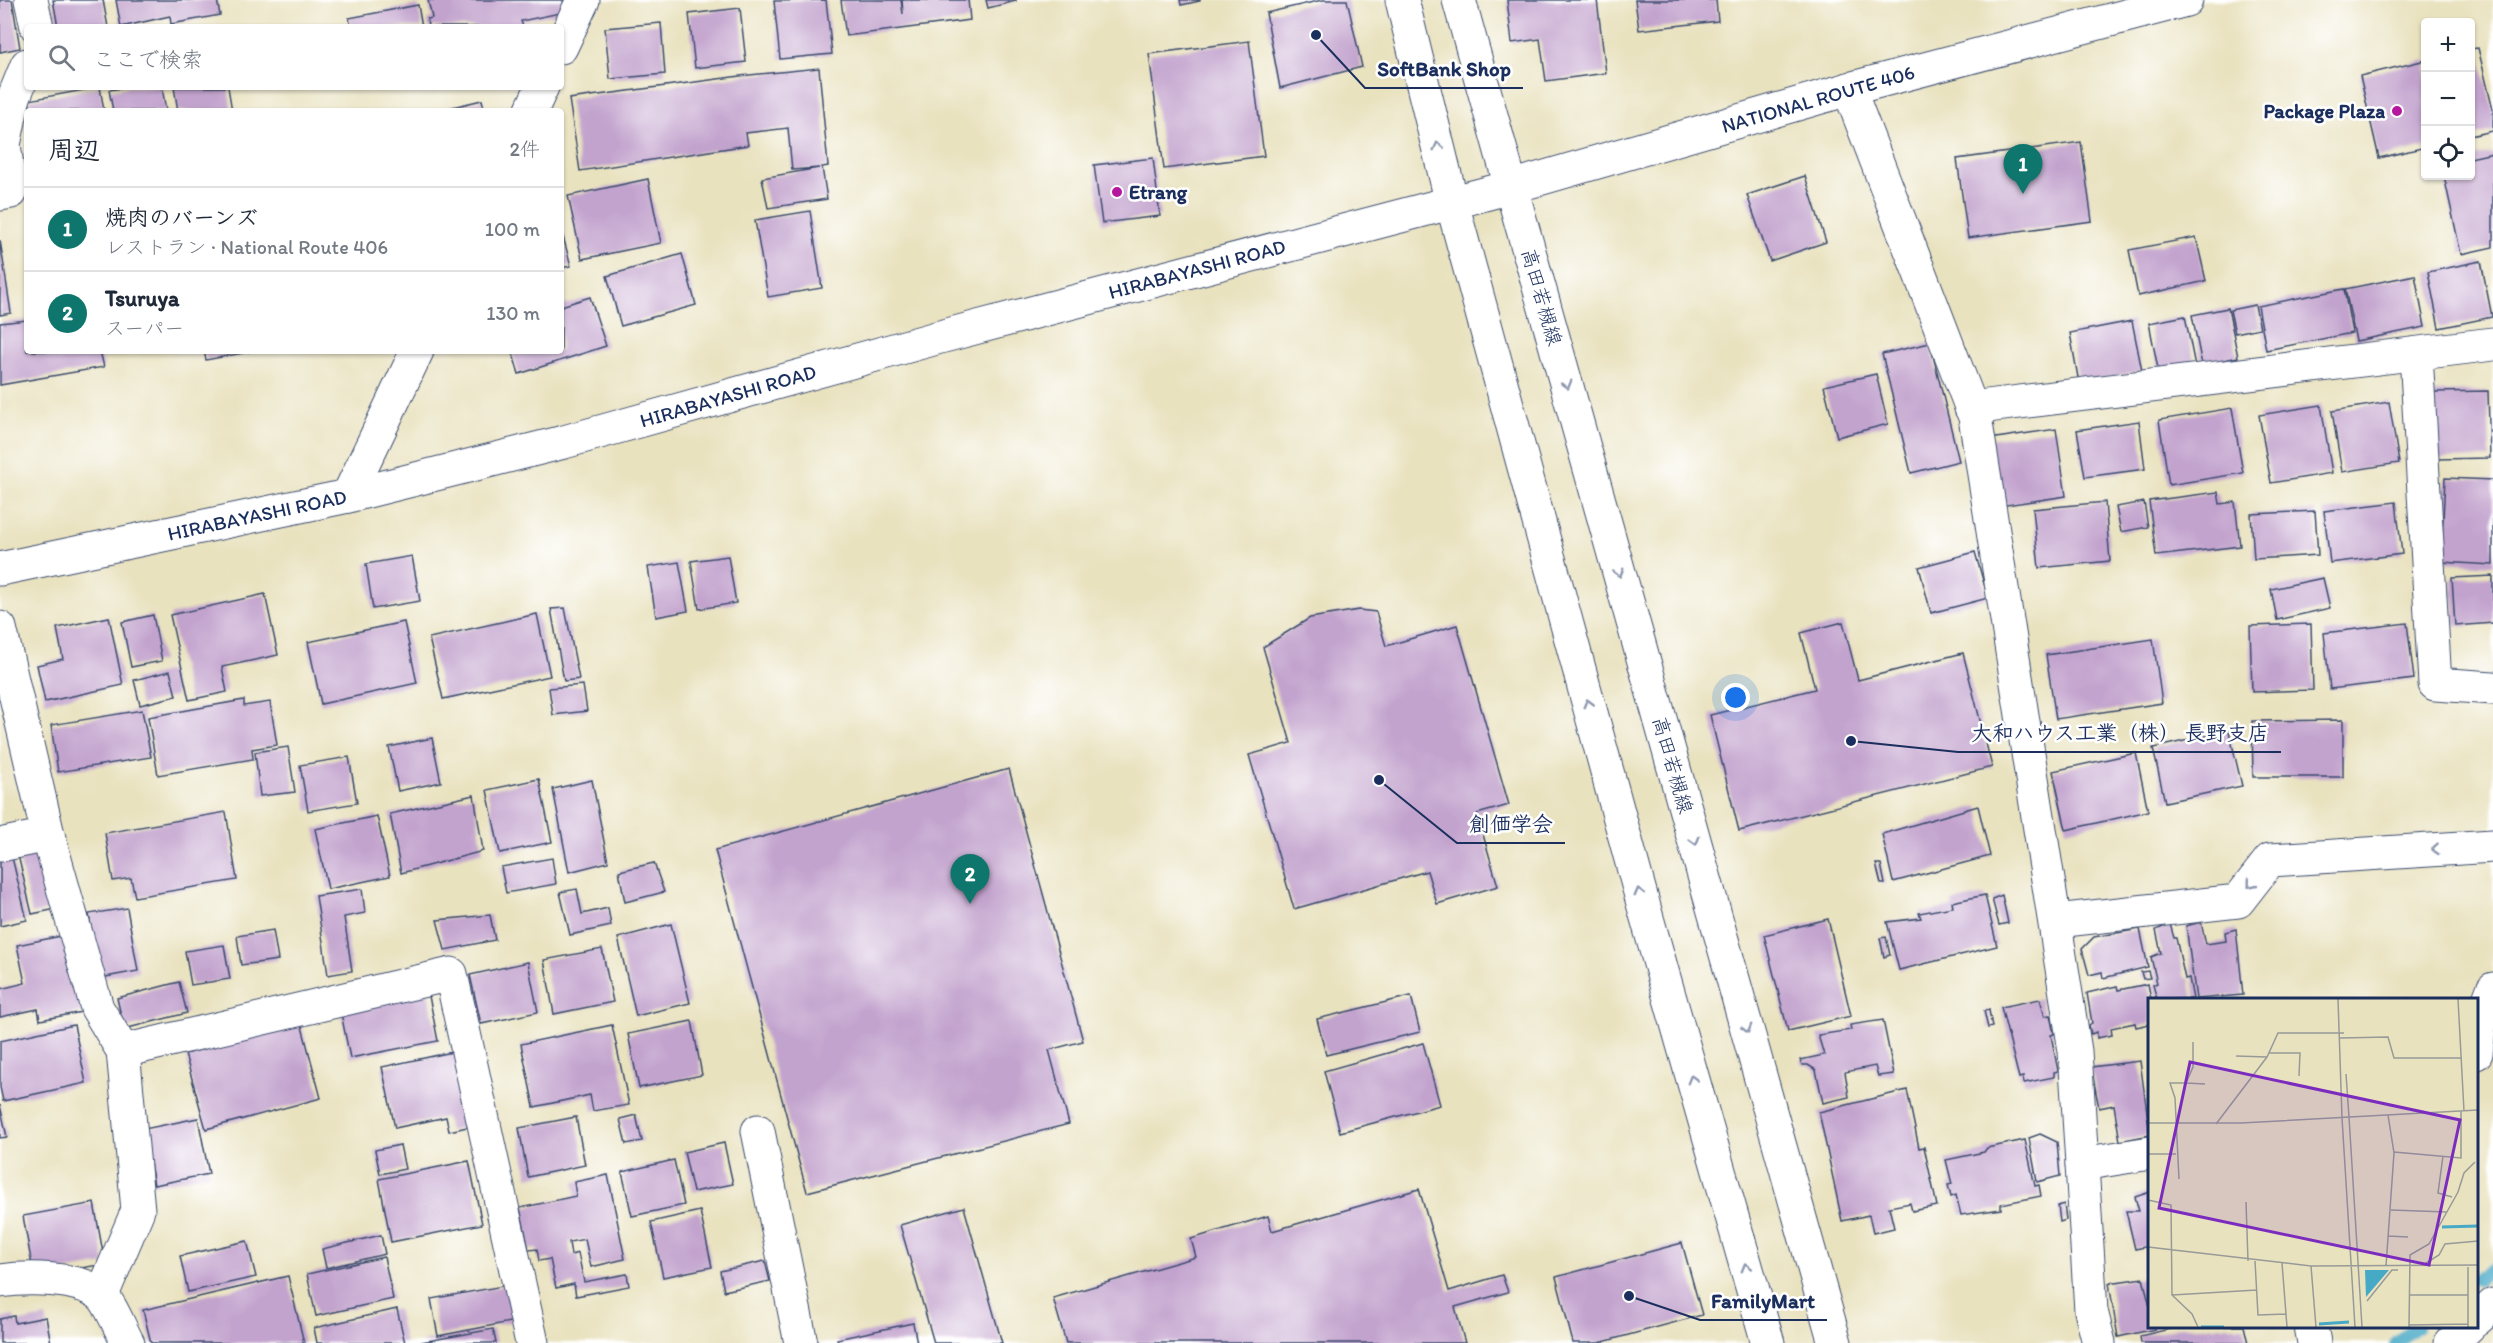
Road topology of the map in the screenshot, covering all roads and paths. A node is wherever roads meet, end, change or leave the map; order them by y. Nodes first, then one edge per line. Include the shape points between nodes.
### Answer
1 (31, 0) edge
2 (583, 0) edge
3 (1402, 0) edge
4 (1459, 0) edge
5 (2186, 0) edge
6 (36, 24) edge
7 (564, 41) edge
8 (24, 72) edge
9 (1849, 89) junction
10 (541, 90) edge
11 (532, 108) edge
12 (1511, 187) junction
13 (13, 192) edge
14 (1452, 203) junction
15 (2493, 344) edge
16 (416, 354) edge
17 (2415, 354) junction
18 (1971, 408) junction
19 (348, 496) junction
20 (0, 569) edge
21 (0, 628) edge
22 (2493, 688) edge
23 (48, 835) junction
24 (0, 845) edge
25 (2493, 846) edge
26 (2056, 921) junction
27 (2493, 989) edge
28 (2478, 1038) edge
29 (123, 1051) junction
30 (758, 1131) dead end
31 (2148, 1153) edge
32 (2082, 1164) junction
33 (0, 1281) edge
34 (102, 1295) junction
35 (2493, 1305) edge
36 (2478, 1318) edge
37 (2311, 1328) edge
38 (2467, 1328) edge
39 (128, 1343) edge
40 (532, 1343) edge
41 (801, 1343) edge
42 (1768, 1343) edge
43 (1835, 1343) edge
44 (2099, 1343) edge
45 (2314, 1343) edge
46 (2451, 1343) edge

1 - 6 main road
2 - 7 main road
14 -> 3 main road
4 - 12 main road, 高田若槻線
5 - 9 main road, NATIONAL ROUTE 406
8 - 13 main road via 14,97 4,145
9 - 12 main road, NATIONAL ROUTE 406
9 - 18 main road
10 - 11 main road
12 - 14 main road, NATIONAL ROUTE 406
12 -> 43 main road, 高田若槻線
14 - 19 main road, HIRABAYASHI ROAD via 940,337 564,442
42 -> 14 main road via 1647,918
15 - 17 main road
16 - 19 main road
17 - 18 main road
17 - 22 main road via 2435,684
18 - 26 main road
19 - 20 main road, HIRABAYASHI ROAD
21 - 23 main road
23 - 24 main road
23 - 29 main road via 97,1008
25 -> 26 main road via 2271,860 2238,901
26 - 32 main road via 2075,1051
27 - 28 main road
29 - 34 main road via 138,1210
29 - 40 main road via 451,974
30 - 41 main road
31 - 32 main road
32 - 44 main road via 2091,1311
33 - 34 main road via 23,1278 82,1284
34 - 39 main road
35 - 36 main road
37 - 45 main road
38 - 46 main road

